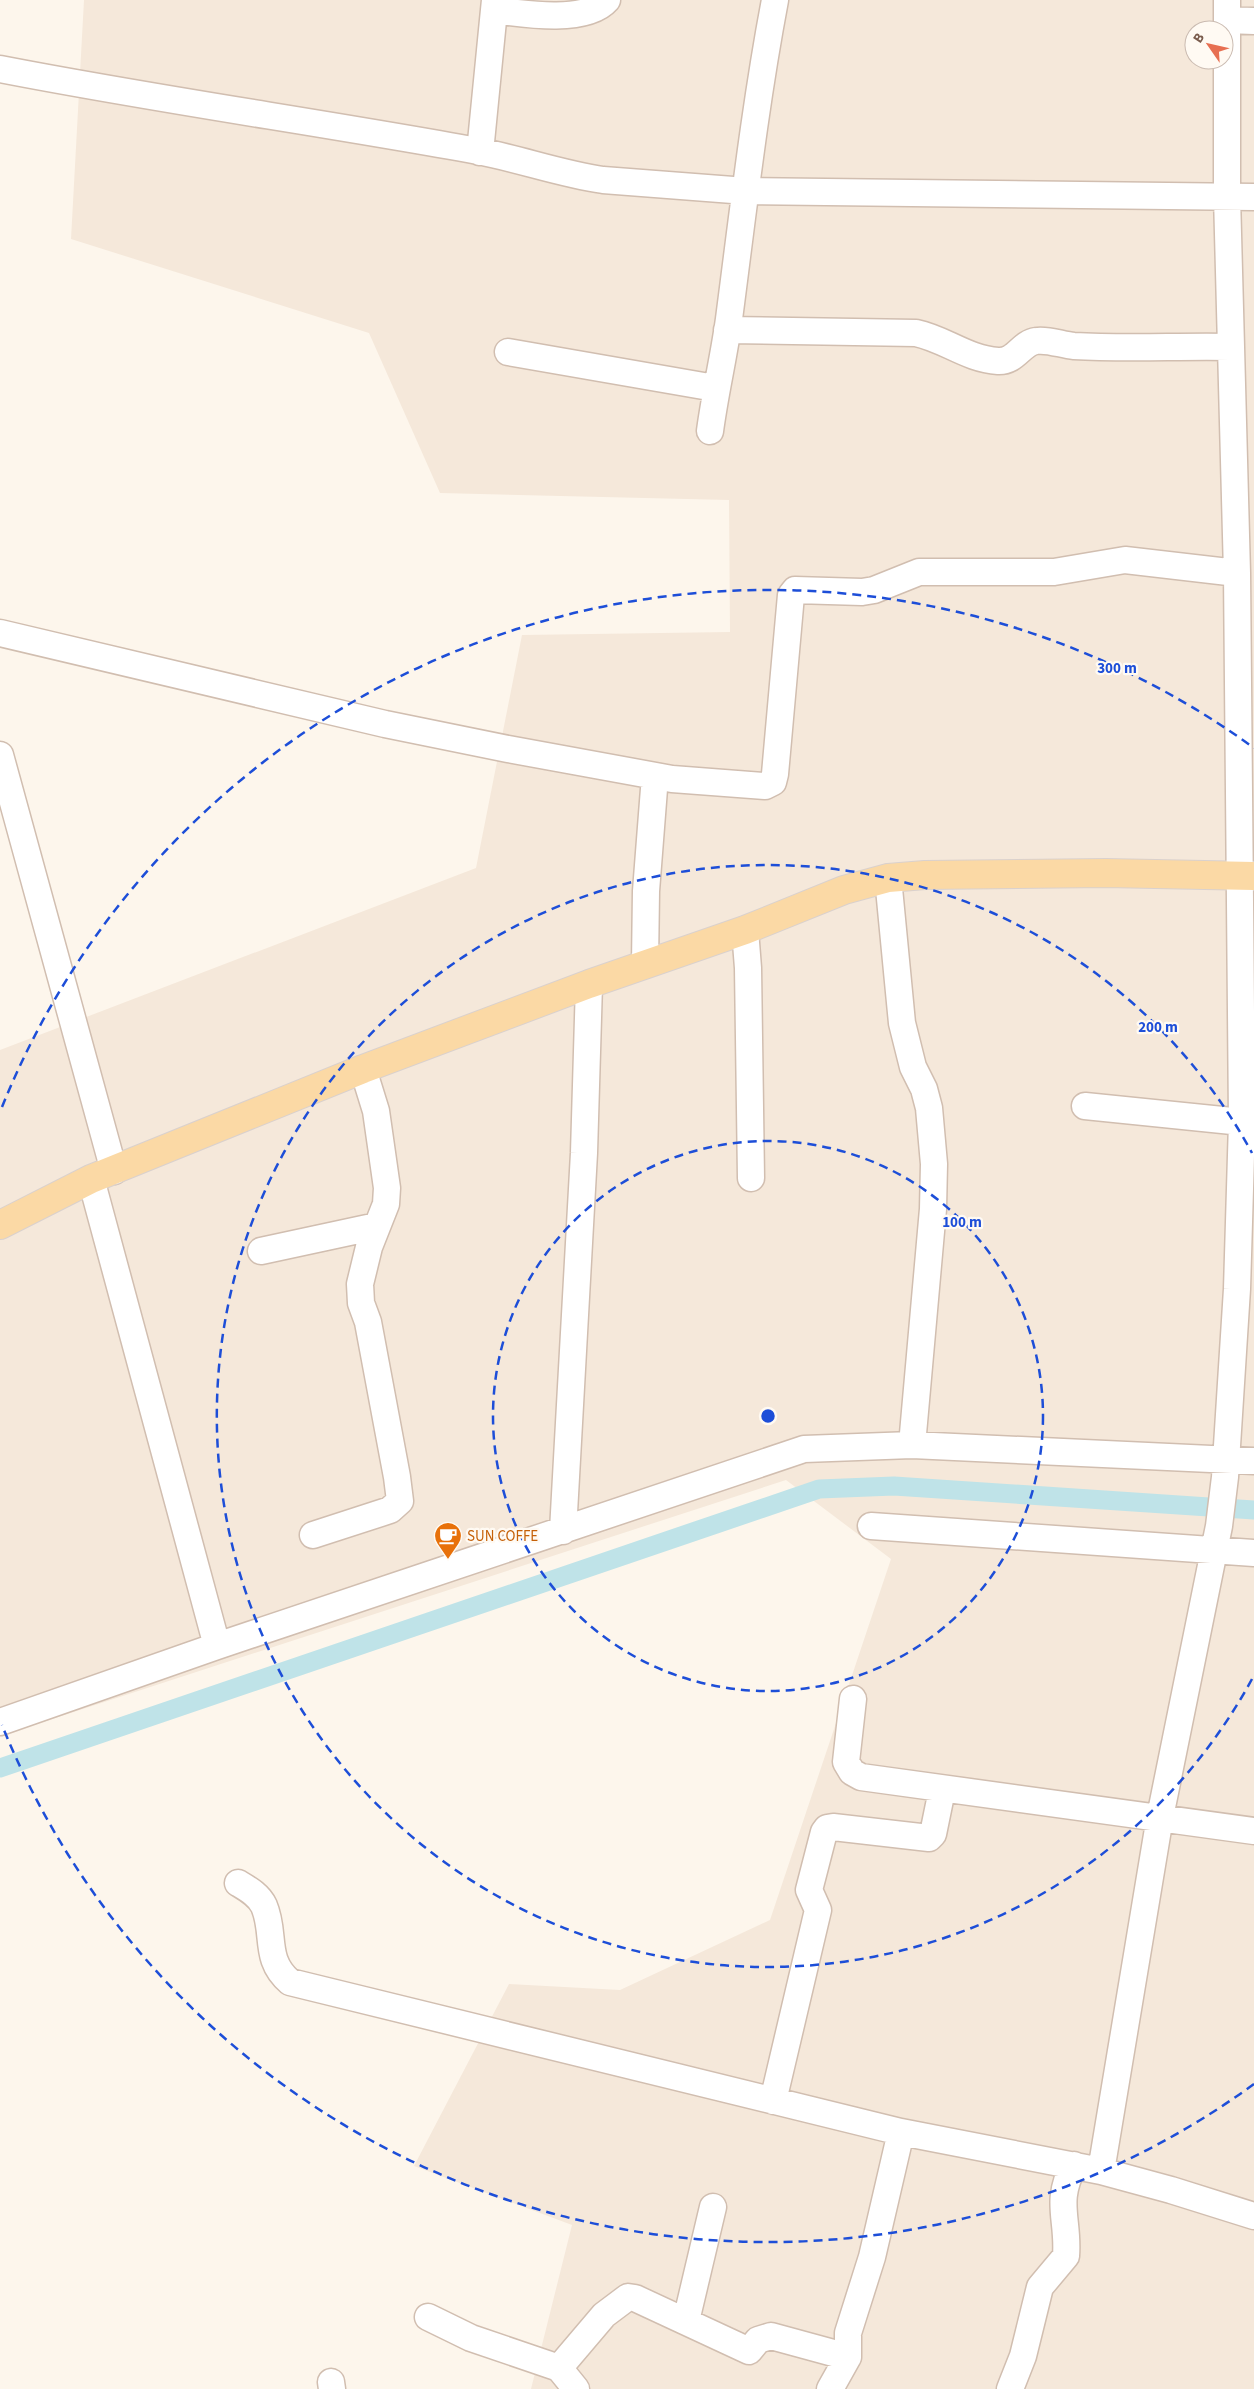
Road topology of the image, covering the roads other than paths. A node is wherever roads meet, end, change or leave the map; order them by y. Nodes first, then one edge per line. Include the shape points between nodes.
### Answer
1 (607, 0) edge
2 (775, 0) edge
3 (494, 5) edge
4 (1227, 10) edge
5 (1254, 21) edge
6 (0, 69) edge
7 (480, 152) junction
8 (746, 191) junction
9 (1227, 196) junction
10 (1254, 197) edge
11 (727, 330) junction
12 (1230, 347) junction
13 (508, 352) dead end
14 (715, 388) junction
15 (710, 431) dead end
16 (1242, 561) edge
17 (0, 633) edge
18 (0, 755) edge
19 (655, 776) junction
20 (1246, 876) edge
21 (888, 878) junction
22 (745, 930) junction
23 (646, 964) junction
24 (589, 984) junction
25 (362, 1069) junction
26 (1085, 1106) dead end
27 (1246, 1128) edge
28 (103, 1175) junction
29 (751, 1178) dead end
30 (0, 1224) edge
31 (377, 1226) junction
32 (261, 1251) dead end
33 (912, 1445) junction
34 (1254, 1461) edge
35 (1225, 1468) junction
36 (871, 1526) dead end
37 (563, 1531) junction
38 (312, 1535) dead end
39 (1217, 1538) junction
40 (1254, 1553) edge
41 (217, 1646) junction
42 (853, 1699) dead end
43 (0, 1722) edge
44 (942, 1790) junction
45 (1160, 1818) junction
46 (1254, 1832) edge
47 (238, 1882) dead end
48 (774, 2101) junction
49 (901, 2132) junction
50 (1074, 2165) junction
51 (1101, 2171) junction
52 (713, 2207) dead end
53 (1254, 2216) edge
54 (428, 2317) dead end
55 (686, 2321) junction
56 (848, 2357) junction
57 (559, 2368) junction
58 (576, 2389) edge
59 (830, 2389) edge
60 (1010, 2389) edge

1 - 3 street via 601,6 580,12 545,16
2 - 8 street
3 - 7 street
4 - 5 street
4 - 9 street
6 - 7 street
7 - 8 street via 582,177
8 - 9 street
8 - 11 street
9 - 10 street
9 - 12 street
11 - 12 street via 916,333 938,339 968,354 999,361 1011,359 1027,343 1038,340 1073,346
11 - 14 street
12 - 16 street
13 - 14 street
14 - 15 street
16 - 19 street via 1125,560 1054,572 919,572 862,592 795,590 791,595 773,782 765,786
16 - 20 street
17 - 19 street via 386,724
18 - 28 street
19 - 23 street via 646,890
20 - 21 main road via 1106,873
20 - 27 street
21 - 22 main road via 844,890
21 - 33 street via 902,1023 913,1067 929,1108 934,1164
22 - 23 main road
22 - 29 street
23 - 24 main road
24 - 25 main road
24 - 37 street via 584,1153
25 - 28 main road
25 - 31 street via 376,1111 387,1188 386,1204
26 - 27 street
27 - 35 street
28 - 30 main road
28 - 41 street
31 - 32 street
31 - 38 street via 364,1263 361,1303 368,1322 400,1501 390,1510
33 - 35 street
33 - 37 street via 804,1449
34 - 35 street
35 - 39 street
36 - 39 street
37 - 41 street
39 - 40 street
39 - 45 street
41 - 43 street
42 - 44 street via 846,1762 852,1772 861,1777
44 - 45 street
44 - 48 street via 929,1838 833,1827 824,1832 809,1890 818,1910
45 - 46 street
45 - 51 street
47 - 48 street via 253,1892 264,1906 273,1959 290,1982
48 - 49 street
49 - 50 street
49 - 56 street via 872,2257 848,2333
50 - 51 street
50 - 60 street via 1062,2200 1066,2256 1040,2287 1023,2356
51 - 53 street
52 - 55 street
54 - 57 street via 471,2338
55 - 56 street via 749,2351 758,2340 771,2336
55 - 57 street via 628,2297 604,2315
56 - 59 street
57 - 58 street

